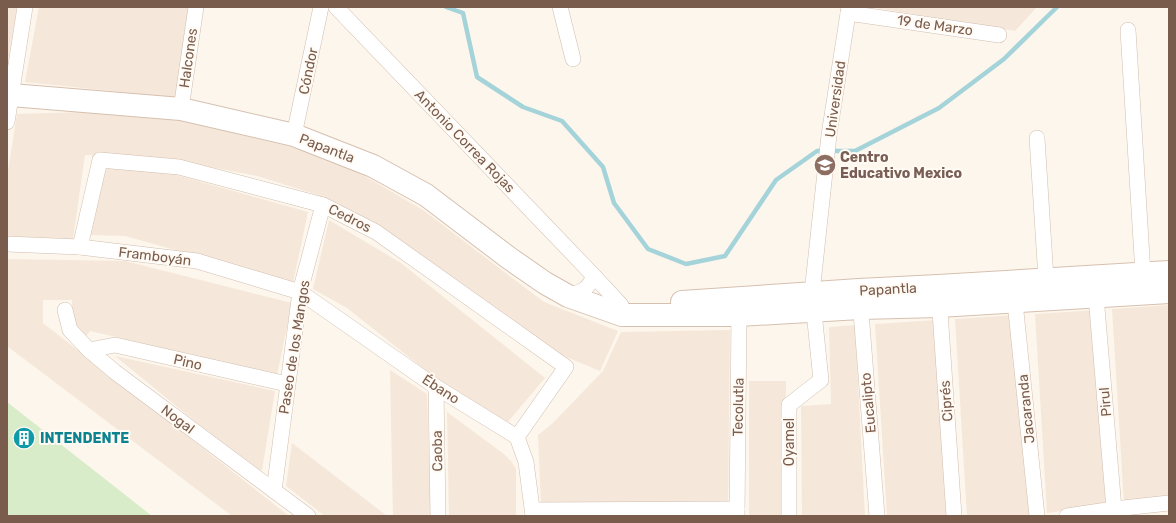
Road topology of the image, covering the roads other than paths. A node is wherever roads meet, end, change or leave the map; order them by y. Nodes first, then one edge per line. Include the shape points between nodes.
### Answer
1 (25, 7) edge
2 (196, 7) edge
3 (321, 7) edge
4 (336, 7) edge
5 (560, 7) edge
6 (848, 10) edge
7 (1128, 30) dead end
8 (999, 35) dead end
9 (574, 59) dead end
10 (9, 93) edge
11 (181, 109) junction
12 (7, 122) edge
13 (294, 136) junction
14 (1037, 138) dead end
15 (323, 205) junction
16 (7, 244) edge
17 (80, 247) junction
18 (1169, 272) edge
19 (1143, 274) junction
20 (594, 276) junction
21 (1046, 279) junction
22 (300, 292) junction
23 (1169, 292) edge
24 (568, 296) junction
25 (938, 296) junction
26 (1096, 296) junction
27 (860, 299) junction
28 (813, 302) junction
29 (1015, 302) junction
30 (738, 307) junction
31 (65, 310) dead end
32 (617, 310) junction
33 (89, 350) junction
34 (288, 384) junction
35 (436, 387) junction
36 (517, 437) junction
37 (274, 491) junction
38 (1169, 503) edge
39 (1114, 509) junction
40 (533, 513) edge
41 (737, 513) edge
42 (308, 516) edge
43 (438, 516) edge
44 (789, 516) edge
45 (877, 516) edge
46 (954, 516) edge
47 (1037, 516) edge
48 (1067, 516) edge

1 - 10 street
2 - 11 street, Halcones
3 - 13 street, Cóndor
4 - 20 street, Antonio Correa Rojas
5 - 9 street
6 - 8 street, 19 de Marzo
6 - 28 street, Universidad via 830,135
7 - 19 street
10 - 11 street, Papantla
10 - 12 street
11 - 13 street, Papantla
13 - 24 street, Papantla via 373,166 426,195 509,258
14 - 21 street
15 - 17 street, Cedros via 179,167 100,160
15 - 22 street, Paseo de los Mangos
15 - 36 street, Cedros via 376,232 566,367
16 - 17 street, Framboyán
17 - 22 street, Framboyán via 197,261
18 - 19 street, Papantla
19 - 21 street, Papantla
20 - 24 street via 588,288
20 - 32 street, Antonio Correa Rojas
21 - 25 street, Papantla
22 - 34 street, Paseo de los Mangos
22 - 35 street, Ébano
23 - 26 street, Papantla
24 - 32 street, Papantla
25 - 27 street, Papantla
25 - 29 street, Papantla
25 - 46 street, Ciprés
26 - 29 street, Papantla
26 - 39 street, Pirul
27 - 28 street, Papantla
27 - 45 street, Eucalipto
28 - 30 street, Papantla
28 - 44 street, Oyamel via 821,380 789,405
29 - 47 street, Jacaranda
30 - 32 street, Papantla
30 - 41 street, Tecolutla
31 - 33 street, Nogal via 70,330
33 - 34 street, Pino via 115,345
33 - 37 street, Nogal
34 - 37 street, Paseo de los Mangos
35 - 36 street, Ébano
35 - 43 street, Caoba
36 - 40 street via 526,462
37 - 42 street, Nogal
38 - 39 street
39 - 48 street
40 - 41 street

